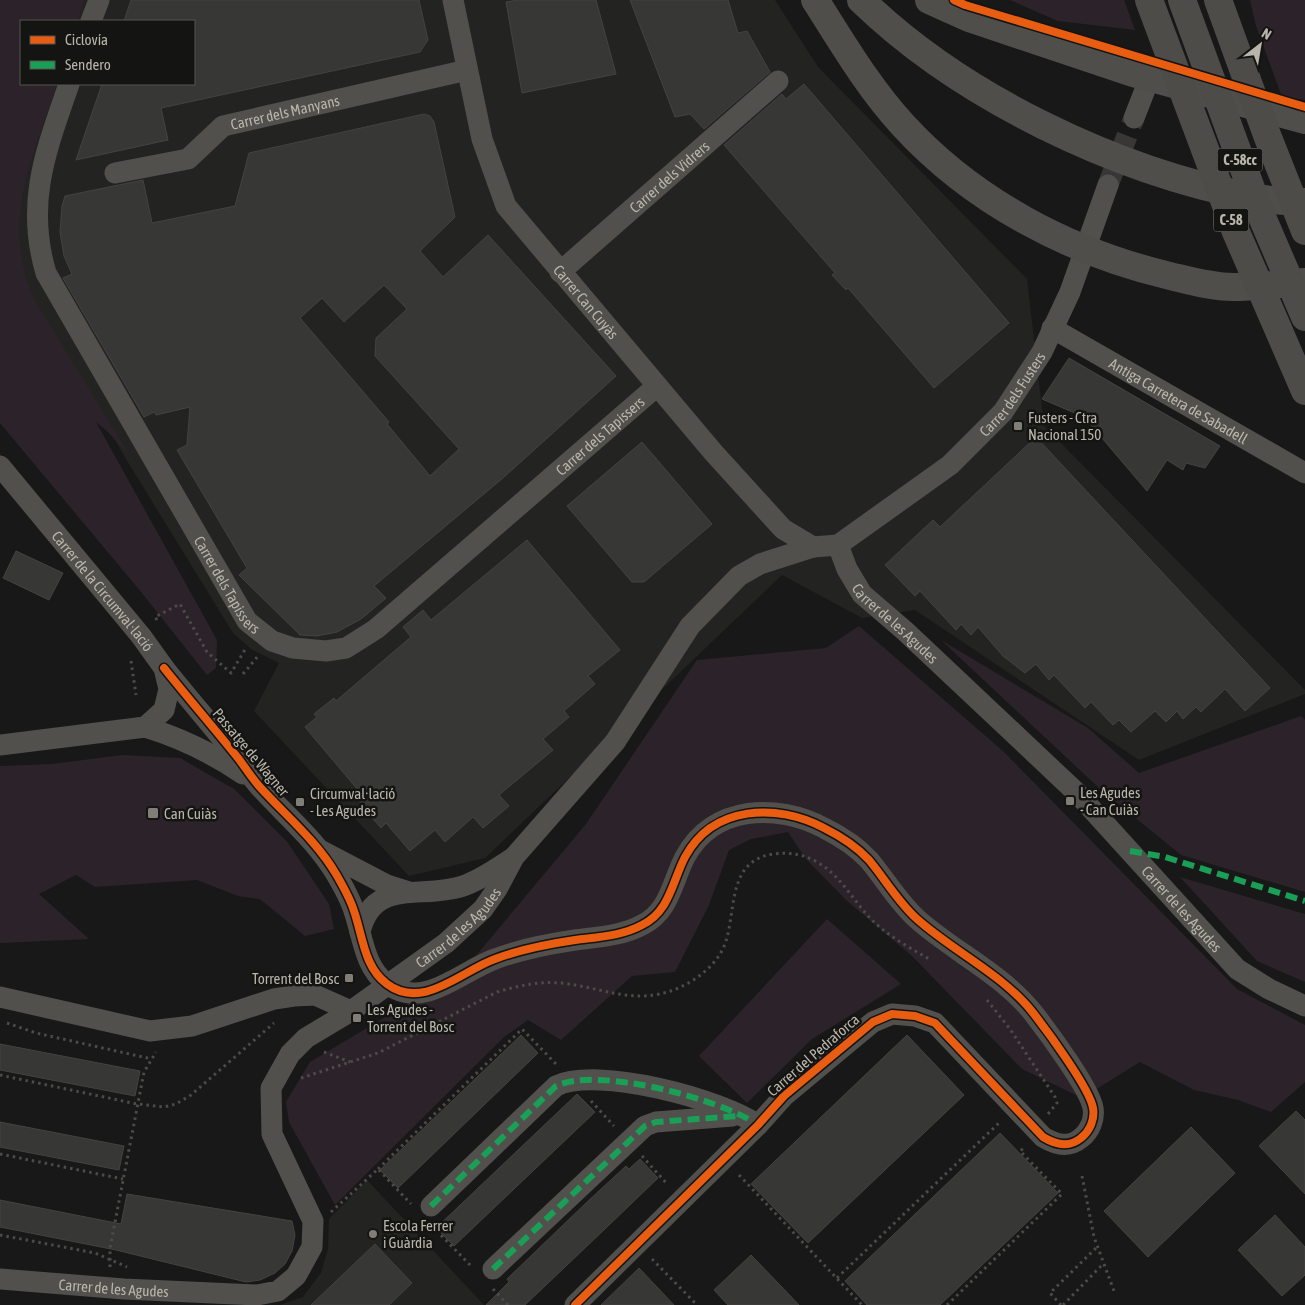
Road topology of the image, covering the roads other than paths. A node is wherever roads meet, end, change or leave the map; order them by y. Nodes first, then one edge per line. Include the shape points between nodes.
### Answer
1 (99, 0) edge
2 (453, 0) edge
3 (815, 0) edge
4 (861, 0) edge
5 (929, 0) edge
6 (1149, 0) edge
7 (1182, 0) edge
8 (1218, 0) edge
9 (91, 20) edge
10 (467, 70) junction
11 (1150, 77) junction
12 (778, 81) dead end
13 (69, 85) edge
14 (1134, 118) tunnel mouth
15 (1305, 120) edge
16 (115, 173) dead end
17 (1108, 184) tunnel mouth
18 (1305, 202) edge
19 (1305, 231) edge
20 (1086, 250) junction
21 (560, 272) junction
22 (1305, 282) edge
23 (1305, 317) edge
24 (1052, 328) junction
25 (657, 386) junction
26 (1305, 391) edge
27 (0, 466) edge
28 (1305, 473) edge
29 (838, 545) junction
30 (813, 547) junction
31 (164, 668) junction
32 (145, 727) junction
33 (0, 745) edge
34 (256, 783) junction
35 (322, 851) junction
36 (514, 857) junction
37 (409, 892) junction
38 (360, 932) junction
39 (388, 985) junction
40 (0, 997) edge
41 (1305, 1006) edge
42 (350, 1011) junction
43 (751, 1120) junction
44 (431, 1206) dead end
45 (493, 1269) dead end
46 (0, 1279) edge
47 (575, 1305) edge

1 - 9 street
2 - 10 street, Carrer Can Cuyàs
3 - 20 main road via 872,88 901,124 929,151 1023,220
4 - 18 main road via 921,49 976,86 1079,142 1174,178 1254,198
5 - 11 main road via 969,18
6 - 26 highway, C-58 via 1236,232
7 - 23 highway, C-58cc via 1259,210
8 - 19 highway via 1285,185
10 - 16 street, Carrer dels Manyans via 223,126 188,159
10 - 21 street, Carrer Can Cuyàs via 482,139 506,206
11 - 14 street
11 - 15 main road
12 - 21 street, Carrer dels Vidrers
13 - 25 street, Carrer dels Tapissers via 43,158 39,188 38,247 46,274 248,621 272,640 293,648 326,651 346,648 376,628
17 - 20 street, Carrer dels Fusters
20 - 22 main road via 1144,270 1208,284 1233,287
20 - 24 street, Carrer dels Fusters
21 - 25 street, Carrer Can Cuyàs
24 - 28 street, Antiga Carretera de Sabadell
24 - 29 street, Carrer dels Fusters via 1042,352 1003,412 950,465
25 - 30 street, Carrer Can Cuyàs via 783,528
27 - 31 street, Carrer de la Circumval·lació
29 - 30 street, Carrer de les Agudes
29 - 41 street, Carrer de les Agudes via 862,594 1077,793 1238,969 1261,985
30 - 36 street, Carrer de les Agudes via 760,564 739,576 690,626 615,742
31 - 32 street, Carrer de la Circumval·lació via 169,689 167,702 157,718
31 - 34 street, Passatge de Wagner
32 - 33 street
32 - 34 street, Passatge de Wagner via 175,736 211,753
34 - 35 street, Passatge de Wagner
35 - 37 street, Carrer de les Agudes via 387,885
35 - 38 street via 348,895
36 - 37 street, Carrer de les Agudes via 487,875 462,886 440,892
36 - 39 street, Carrer de les Agudes via 497,889 465,927
37 - 38 street, Carrer de les Agudes via 373,904 363,918
38 - 39 street via 370,967
39 - 42 street, Carrer de les Agudes
39 - 43 street, Carrer del Pedraforca via 400,992 426,992 510,954 550,944 613,935 643,925 663,907 685,856 713,825 729,817 759,812 794,816 824,827 853,846 867,858 918,920 1009,989 1034,1013 1073,1070 1094,1110 1093,1120 1083,1137 1066,1145 1052,1142 1043,1137 935,1023 914,1016 892,1014 874,1022
40 - 42 street via 150,1031 192,1026 274,999 294,996 315,995
42 - 46 street, Carrer de les Agudes via 306,1038 290,1054 271,1088 272,1134 313,1221 312,1247 305,1262 296,1276 278,1291 257,1296
43 - 44 street via 674,1093 625,1083 583,1079 565,1081
43 - 45 street via 656,1122 645,1126
43 - 47 street, Carrer del Pedraforca

